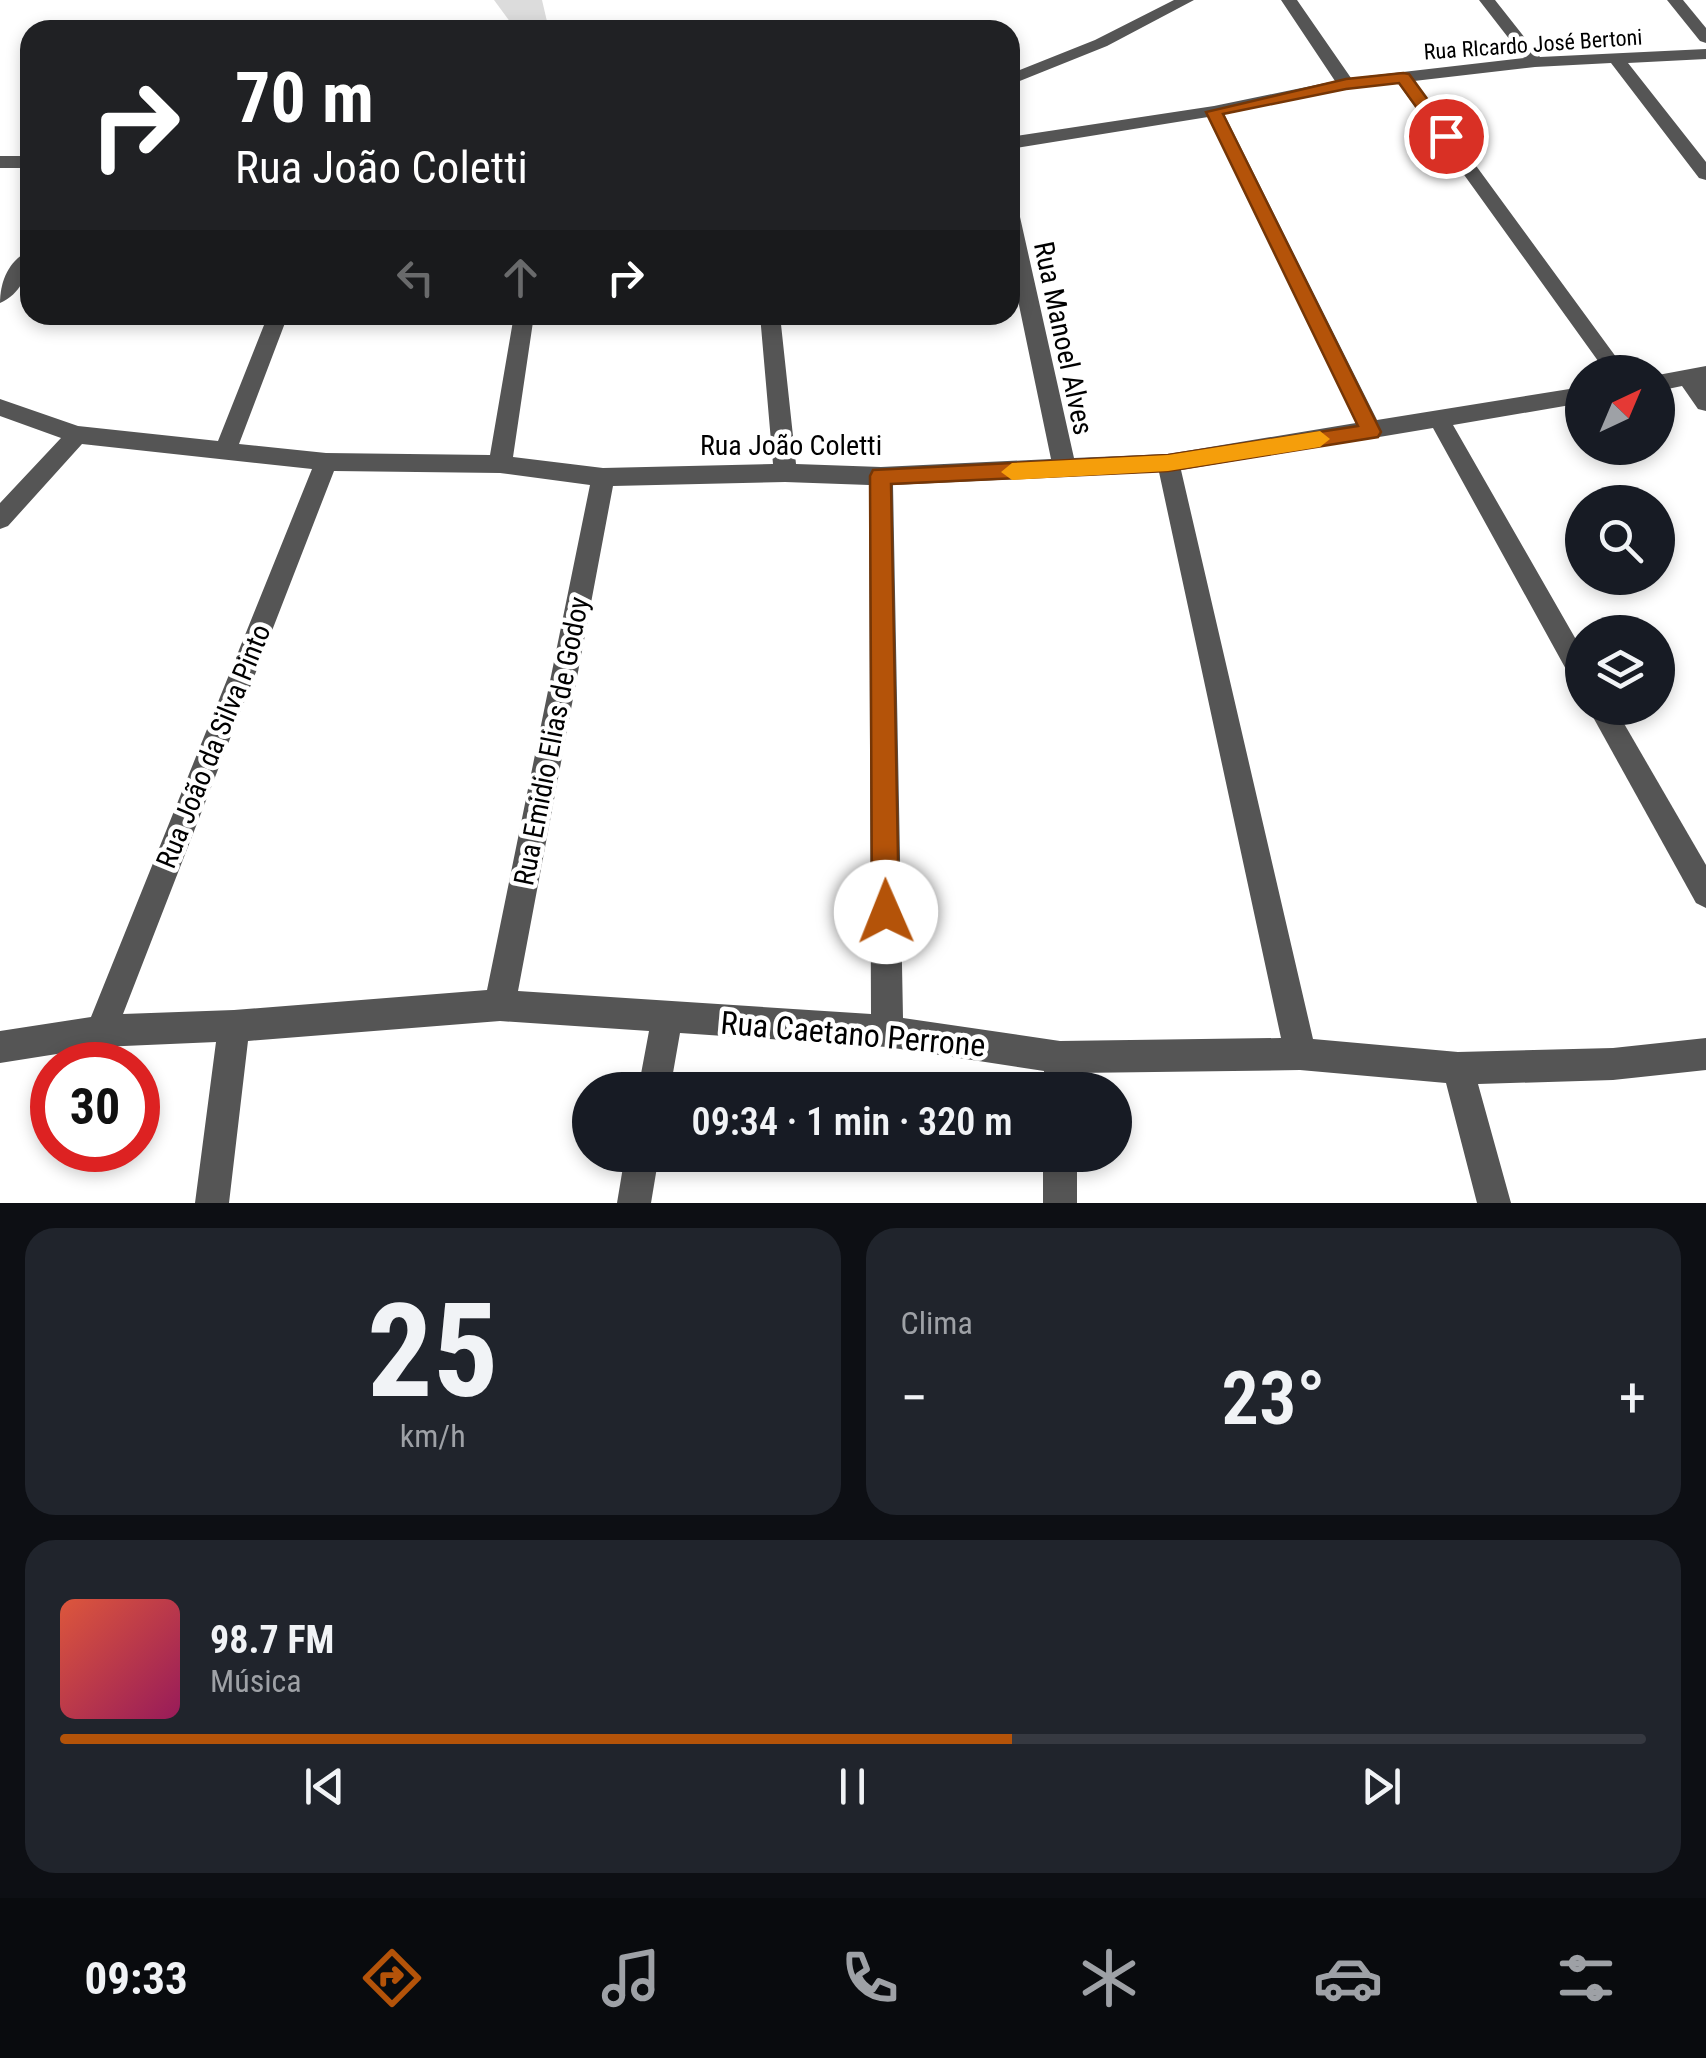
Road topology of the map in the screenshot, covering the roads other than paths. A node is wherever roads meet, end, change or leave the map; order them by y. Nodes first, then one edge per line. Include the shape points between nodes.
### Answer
1 (1186, 0) edge
2 (1289, 0) edge
3 (1487, 0) edge
4 (1674, 0) edge
5 (1706, 38) edge
6 (1706, 54) edge
7 (1617, 60) junction
8 (1534, 62) junction
9 (1020, 76) edge
10 (1403, 78) junction
11 (1346, 84) junction
12 (1214, 112) junction
13 (1020, 141) edge
14 (1706, 174) edge
15 (1020, 263) edge
16 (20, 270) edge
17 (0, 296) edge
18 (274, 325) edge
19 (522, 325) edge
20 (771, 325) edge
21 (1605, 355) edge
22 (1697, 376) edge
23 (1565, 398) edge
24 (1706, 403) edge
25 (0, 406) edge
26 (1438, 419) junction
27 (1371, 432) junction
28 (77, 435) junction
29 (226, 448) junction
30 (326, 462) junction
31 (1168, 463) junction
32 (500, 464) junction
33 (1065, 470) junction
34 (785, 473) junction
35 (880, 476) junction
36 (603, 477) junction
37 (0, 519) edge
38 (1565, 644) edge
39 (1611, 725) edge
40 (1706, 893) edge
41 (500, 1005) junction
42 (667, 1018) junction
43 (234, 1026) junction
44 (101, 1031) junction
45 (887, 1031) junction
46 (0, 1048) edge
47 (1300, 1054) junction
48 (1706, 1054) edge
49 (1458, 1068) junction
50 (657, 1072) edge
51 (1052, 1072) edge
52 (1084, 1072) edge
53 (639, 1172) edge
54 (1060, 1172) edge
55 (212, 1203) edge
56 (634, 1203) edge
57 (1060, 1203) edge
58 (1494, 1203) edge

1 - 9 street
2 - 11 street
3 - 8 street
4 - 5 street
6 - 7 street, Rua RIcardo José Bertoni
7 - 8 street, Rua RIcardo José Bertoni
7 - 14 street
8 - 10 street, Rua RIcardo José Bertoni
10 - 11 street, Rua RIcardo José Bertoni
10 - 21 street
11 - 12 street, Rua RIcardo José Bertoni
12 - 13 street, Rua RIcardo José Bertoni
12 - 27 street
15 - 33 street, Rua Manoel Alves
16 - 17 street
18 - 29 street
19 - 32 street
20 - 34 street
22 - 24 street
23 - 26 street, Rua João Coletti
25 - 28 street, Rua João Coletti
26 - 27 street, Rua João Coletti
26 - 38 street
27 - 31 street, Rua João Coletti
28 - 29 street, Rua João Coletti
28 - 37 street
29 - 30 street, Rua João Coletti
30 - 32 street, Rua João Coletti
30 - 44 street, Rua João da Silva Pinto
31 - 33 street, Rua João Coletti
31 - 47 street
32 - 36 street, Rua João Coletti
33 - 35 street, Rua João Coletti
34 - 35 street, Rua João Coletti
34 - 36 street, Rua João Coletti
35 - 45 street
36 - 41 street, Rua Emidio Elias de Godoy
39 - 40 street
41 - 42 street, Rua Caetano Perrone
41 - 43 street, Rua Caetano Perrone
42 - 45 street, Rua Caetano Perrone
42 - 50 street
43 - 44 street, Rua Caetano Perrone
43 - 55 street
44 - 46 street, Rua Caetano Perrone
45 - 51 street, Rua Caetano Perrone
47 - 49 street, Rua Caetano Perrone
47 - 52 street, Rua Caetano Perrone
48 - 49 street, Rua Caetano Perrone
49 - 58 street
53 - 56 street
54 - 57 street

